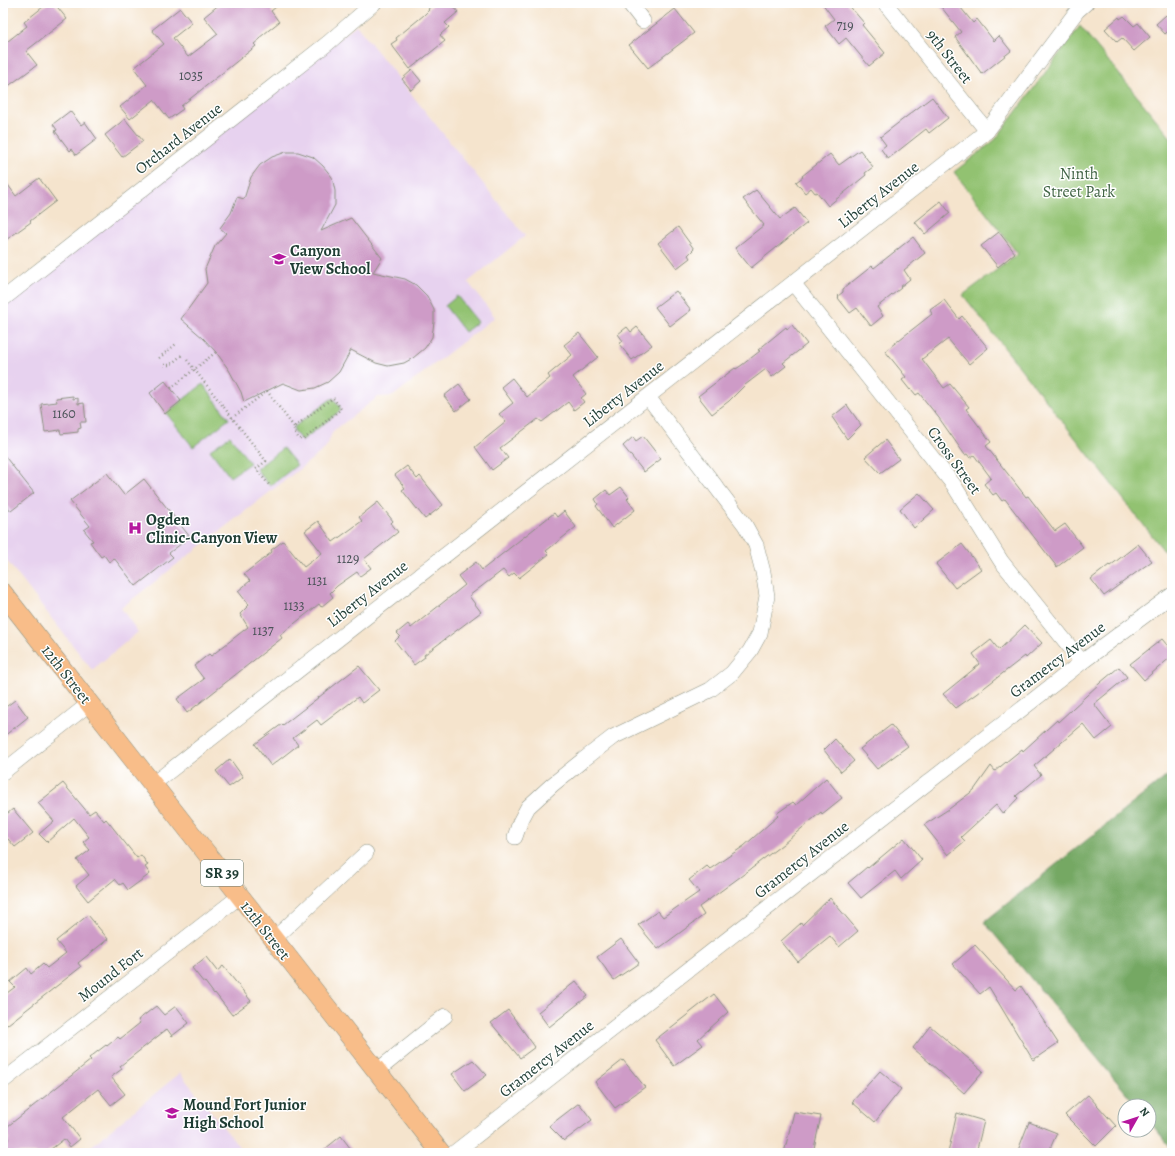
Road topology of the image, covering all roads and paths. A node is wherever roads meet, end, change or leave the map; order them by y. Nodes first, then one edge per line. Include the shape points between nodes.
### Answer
1 (374, 3) edge
2 (629, 3) edge
3 (885, 3) edge
4 (1086, 3) edge
5 (643, 21) dead end
6 (987, 131) junction
7 (793, 283) junction
8 (3, 299) edge
9 (176, 344) dead end
10 (216, 352) dead end
11 (183, 354) dead end
12 (159, 358) dead end
13 (187, 360) dead end
14 (164, 365) dead end
15 (195, 370) junction
16 (171, 388) dead end
17 (648, 397) junction
18 (232, 418) junction
19 (294, 427) junction
20 (270, 486) dead end
21 (3, 592) edge
22 (1172, 595) edge
23 (1082, 662) junction
24 (90, 703) junction
25 (3, 772) edge
26 (153, 784) junction
27 (515, 837) dead end
28 (366, 853) dead end
29 (240, 896) junction
30 (274, 939) junction
31 (446, 1016) dead end
32 (377, 1071) junction
33 (3, 1081) edge
34 (441, 1153) edge
35 (454, 1153) edge

1 - 8 street, Orchard Avenue
2 - 5 street
3 - 6 street, 9th Street
4 - 6 street, Liberty Avenue via 1077,11
6 - 7 street, Liberty Avenue
7 - 17 street, Liberty Avenue
7 - 23 street, Cross Street via 953,484 1001,561
9 - 12 path
10 - 15 path
11 - 14 path via 170,365
13 - 15 path
15 - 16 path
15 - 18 path
17 - 26 street, Liberty Avenue
17 - 27 street via 741,519 756,545 767,596 760,633 750,651 732,672 710,690 613,737 552,785 528,807
18 - 19 path via 267,391
18 - 20 path via 266,461 256,469
19 - 19 path via 299,439 304,439 341,409 333,398
21 - 24 main road, 12th Street / SR 39
22 - 23 street, Gramercy Avenue
23 - 35 street, Gramercy Avenue
24 - 25 street
24 - 26 main road, 12th Street / SR 39
26 - 29 main road, 12th Street / SR 39
28 - 30 street
29 - 30 main road, 12th Street / SR 39
29 - 33 street, Mound Fort
30 - 32 main road, 12th Street / SR 39
31 - 32 street
32 - 34 main road, 12th Street / SR 39

